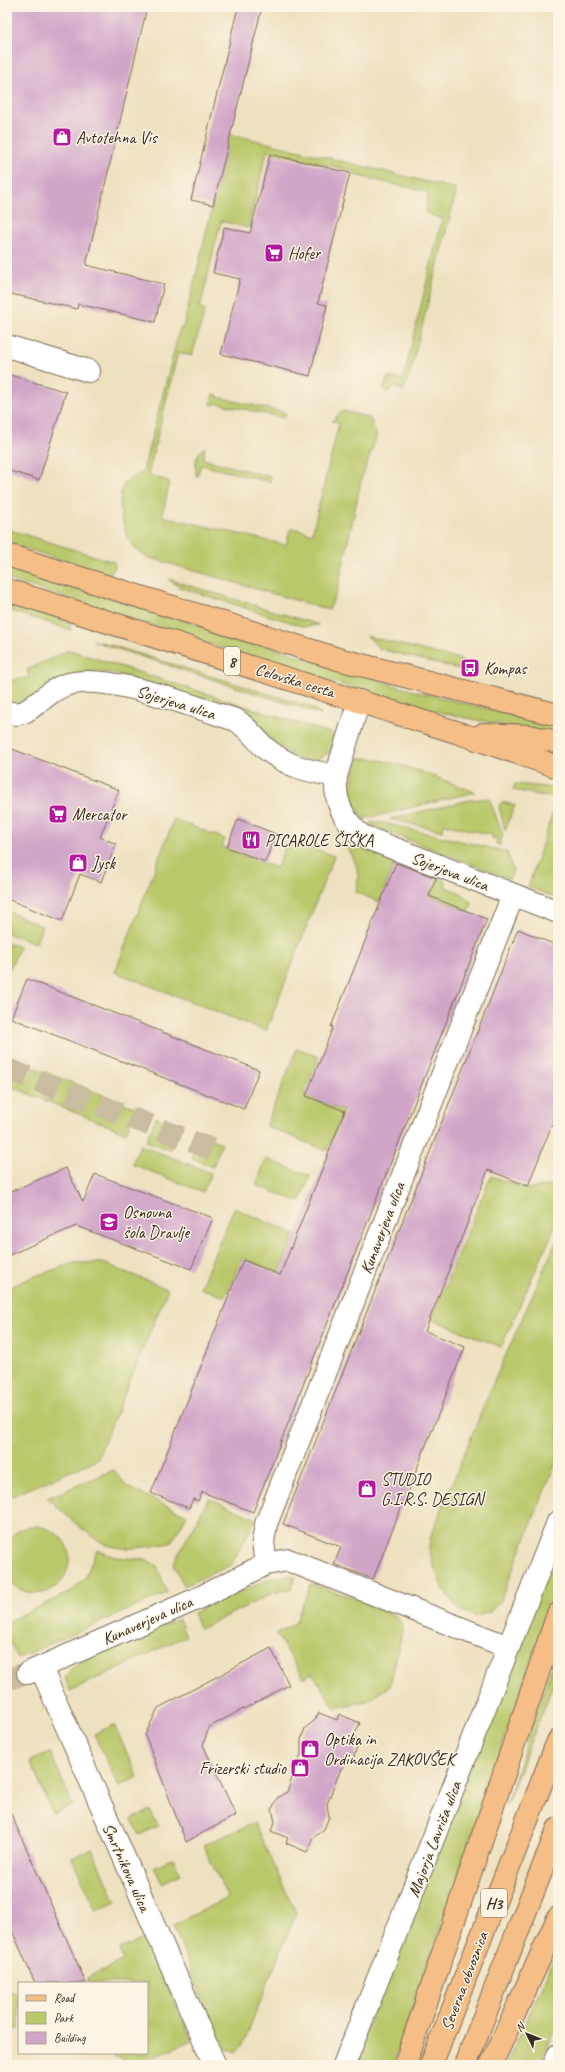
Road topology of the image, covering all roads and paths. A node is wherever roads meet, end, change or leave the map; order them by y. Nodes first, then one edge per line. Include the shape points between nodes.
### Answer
1 (7, 346) edge
2 (89, 371) dead end
3 (7, 555) edge
4 (7, 590) edge
5 (359, 701) junction
6 (7, 712) edge
7 (558, 715) edge
8 (456, 732) junction
9 (558, 742) edge
10 (558, 767) edge
11 (336, 776) junction
12 (513, 895) junction
13 (558, 912) edge
14 (558, 1522) edge
15 (266, 1564) junction
16 (558, 1614) edge
17 (508, 1647) junction
18 (34, 1670) joint
19 (558, 1741) edge
20 (558, 1829) edge
21 (558, 1918) edge
22 (558, 2055) edge
23 (215, 2065) edge
24 (344, 2065) edge
25 (405, 2065) edge
26 (431, 2065) edge
27 (465, 2065) edge
28 (491, 2065) edge
29 (554, 2065) edge

1 - 2 street
3 - 7 main road, Celovška cesta / 8 via 338,659
4 - 5 main road, Celovška cesta / 8
5 - 8 main road, Celovška cesta / 8
5 - 11 street, Sojerjeva ulica
6 - 11 street, Sojerjeva ulica via 24,712 63,686 80,681 124,686 236,720 251,731 265,747 298,769
8 - 9 main road via 529,736
8 - 10 main road, Celovška cesta / 8
11 - 12 street, Sojerjeva ulica via 338,804 350,826 362,836
12 - 13 street, Sojerjeva ulica
12 - 15 street, Kunaverjeva ulica via 266,1524 263,1542
14 - 17 street, Majorja Lavriča ulica
15 - 17 street, Kunaverjeva ulica via 288,1560
15 - 18 street, Kunaverjeva ulica via 201,1597
16 - 25 main road
17 - 24 street, Majorja Lavriča ulica
18 - 23 street, Smrtnikova ulica
19 - 26 main road, Severna obvoznica / H3
20 - 27 main road, Severna obvoznica / H3
21 - 28 main road
22 - 29 street

